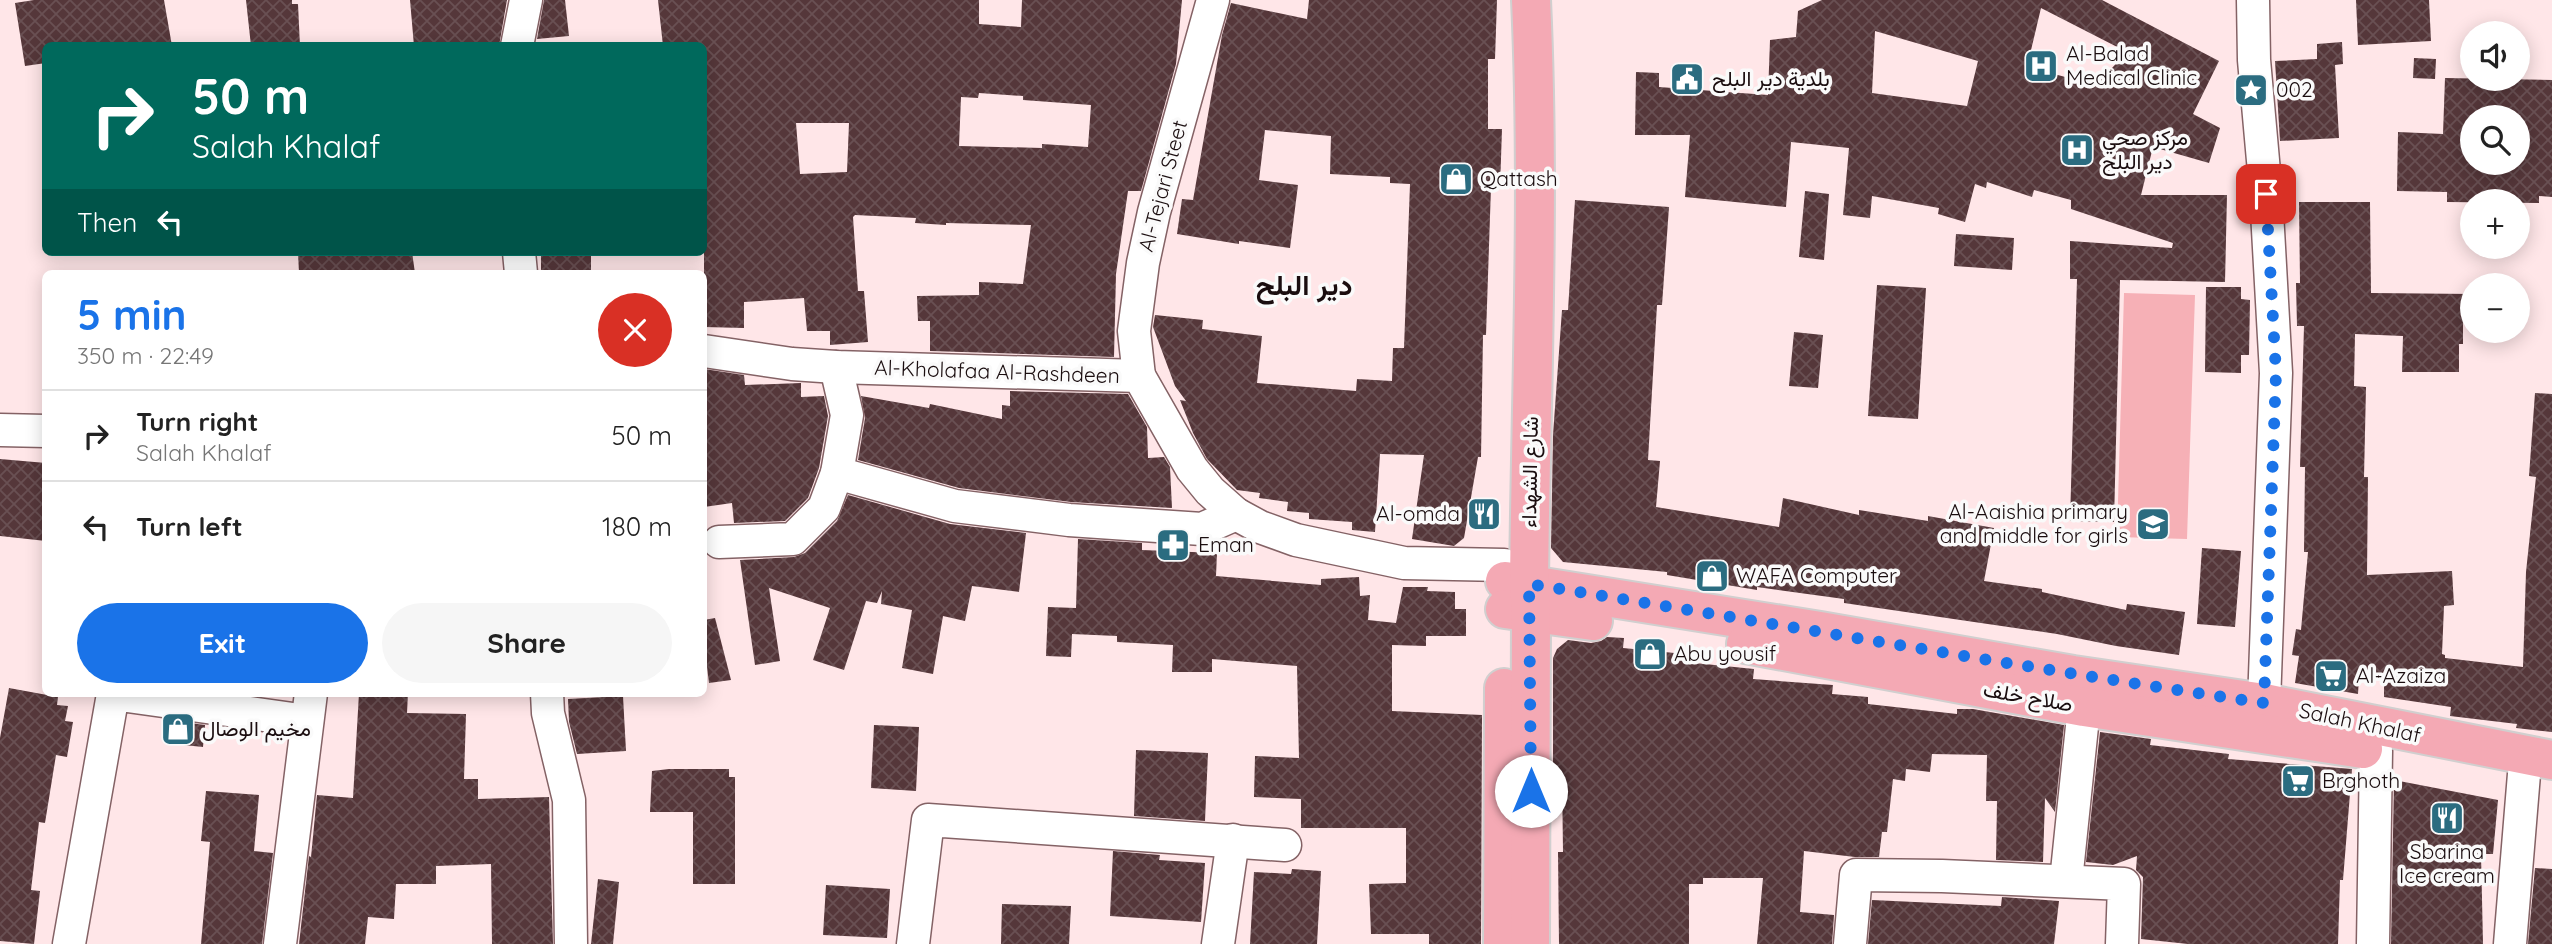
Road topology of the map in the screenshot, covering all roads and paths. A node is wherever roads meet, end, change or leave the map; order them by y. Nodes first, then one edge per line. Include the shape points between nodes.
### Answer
1 (526, 0) edge
2 (1213, 0) edge
3 (1508, 0) edge
4 (1531, 0) edge
5 (2253, 0) edge
6 (518, 42) edge
7 (707, 351) edge
8 (836, 367) junction
9 (1139, 376) junction
10 (0, 430) edge
11 (42, 430) edge
12 (837, 473) junction
13 (1236, 514) junction
14 (719, 542) dead end
15 (1515, 590) junction
16 (112, 697) edge
17 (158, 697) edge
18 (547, 697) edge
19 (2264, 703) junction
20 (309, 707) edge
21 (2084, 707) junction
22 (2376, 751) junction
23 (2543, 771) edge
24 (1233, 840) junction
25 (1285, 845) dead end
26 (2066, 881) junction
27 (69, 944) edge
28 (280, 944) edge
29 (571, 944) edge
30 (913, 944) edge
31 (1218, 944) edge
32 (1503, 944) edge
33 (1530, 944) edge
34 (1850, 944) edge
35 (2122, 944) edge
36 (2373, 944) edge
37 (2510, 944) edge

1 - 6 street
2 - 9 street, Al-Tejari Steet via 1143,263 1134,331
3 - 15 main road, شارع الشهداء
4 - 15 main road, شارع الشهداء via 1534,205
5 - 19 street via 2276,373
7 - 8 street, Al-Kholafaa Al-Rashdeen
8 - 9 street, Al-Kholafaa Al-Rashdeen
8 - 12 street via 847,415
9 - 13 street, Al-Kholafaa Al-Rashdeen via 1192,469
10 - 11 street
12 - 13 street via 955,506 1069,520 1202,529
12 - 14 street via 824,508 793,539
13 - 15 street, Al-Kholafaa Al-Rashdeen via 1296,540
15 - 19 main road, Salah Khalaf via 1820,631
15 - 21 main road, صلاح خلف via 1702,636
15 - 32 main road, شارع الشهداء
15 - 33 main road, شارع الشهداء
16 - 27 street
17 - 20 street
18 - 29 street via 569,800
19 - 23 main road, Salah Khalaf
20 - 28 street
21 - 22 main road, صلاح خلف
21 - 26 street
22 - 23 main road, صلاح خلف
22 - 36 street
23 - 37 street
24 - 25 street
24 - 30 street via 928,820
24 - 31 street
26 - 34 street via 1856,875
26 - 35 street via 2124,884

